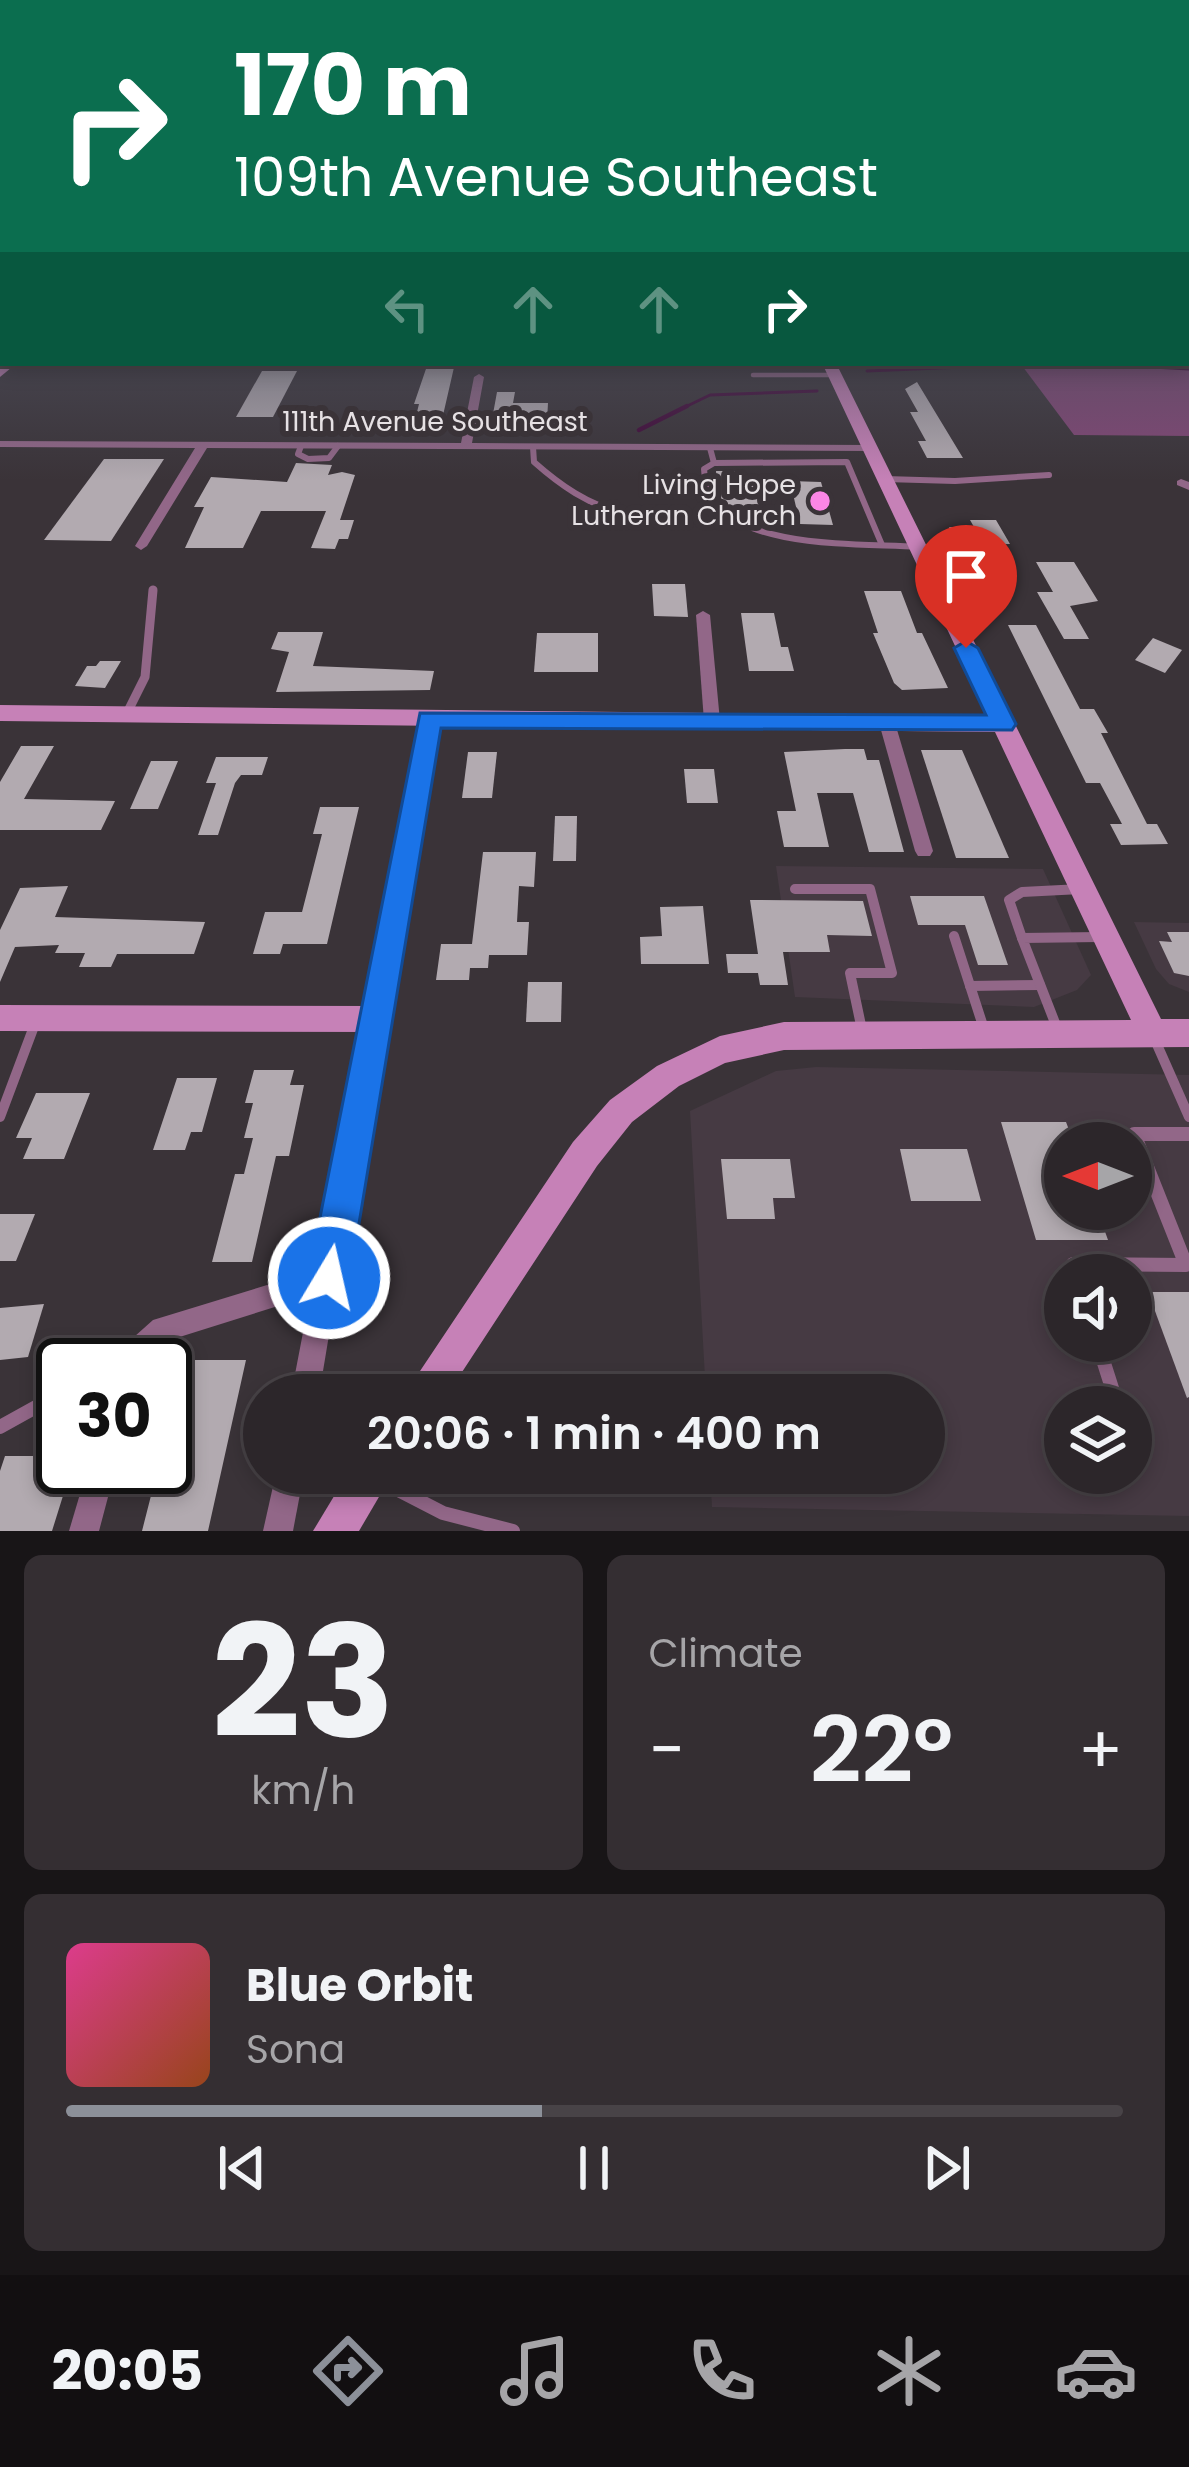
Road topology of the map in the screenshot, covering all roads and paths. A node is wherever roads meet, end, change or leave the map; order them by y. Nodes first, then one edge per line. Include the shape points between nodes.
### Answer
1 (832, 369) edge
2 (753, 375) dead end
3 (479, 377) dead end
4 (0, 444) edge
5 (203, 445) junction
6 (466, 446) junction
7 (533, 447) junction
8 (710, 448) junction
9 (774, 448) junction
10 (870, 448) junction
11 (714, 463) junction
12 (778, 463) junction
13 (1048, 475) dead end
14 (885, 479) junction
15 (623, 513) dead end
16 (882, 545) junction
17 (141, 546) dead end
18 (918, 547) junction
19 (153, 590) dead end
20 (703, 615) dead end
21 (0, 713) edge
22 (126, 715) junction
23 (429, 719) junction
24 (712, 722) junction
25 (887, 723) junction
26 (1003, 724) junction
27 (924, 851) dead end
28 (795, 889) dead end
29 (1082, 889) junction
30 (954, 936) dead end
31 (1105, 937) junction
32 (1022, 938) junction
33 (1040, 985) junction
34 (970, 986) junction
35 (0, 1018) edge
36 (37, 1018) junction
37 (372, 1019) junction
38 (1059, 1033) junction
39 (1152, 1033) junction
40 (1189, 1033) edge
41 (986, 1034) junction
42 (864, 1036) junction
43 (0, 1117) edge
44 (1189, 1117) edge
45 (1189, 1134) edge
46 (1152, 1264) edge
47 (329, 1278) junction
48 (152, 1338) edge
49 (309, 1374) edge
50 (438, 1374) edge
51 (36, 1407) edge
52 (0, 1426) edge
53 (94, 1494) edge
54 (286, 1494) edge
55 (359, 1494) edge
56 (406, 1494) edge
57 (84, 1531) edge
58 (278, 1531) edge
59 (334, 1531) edge
60 (513, 1531) edge

1 - 2 lane
1 - 10 street
3 - 6 street
4 - 5 street, 111th Avenue Southeast
5 - 6 street, 111th Avenue Southeast
5 - 17 street
6 - 7 street, 111th Avenue Southeast
7 - 8 street, 111th Avenue Southeast
7 - 15 lane via 534,462 547,474
8 - 9 street, 111th Avenue Southeast
8 - 11 lane
9 - 10 street, 111th Avenue Southeast
9 - 12 lane
10 - 14 street
11 - 12 lane
11 - 16 lane via 704,469 708,495 732,519 766,535
12 - 16 lane via 847,462
13 - 14 lane
14 - 18 street
16 - 18 lane
18 - 26 street
19 - 22 lane via 145,677
20 - 24 street
21 - 22 street
22 - 23 street
23 - 24 street
23 - 37 street
24 - 25 street
25 - 26 street
25 - 27 street
26 - 29 street
28 - 42 lane via 870,889 892,973 850,973
29 - 31 street
29 - 32 lane via 1009,900
30 - 34 lane
31 - 32 lane
31 - 39 street
32 - 33 lane
33 - 34 lane
33 - 38 lane
34 - 41 lane
35 - 36 street
36 - 37 street
36 - 43 lane
37 - 47 street
38 - 39 street
38 - 41 street
39 - 40 street
39 - 44 lane
41 - 42 street
42 - 50 street via 784,1036 720,1050 621,1112
45 - 46 lane via 1134,1134 1186,1264
47 - 48 street via 161,1328
47 - 49 street
51 - 52 lane
53 - 57 street
54 - 58 street
55 - 59 street
56 - 60 lane

